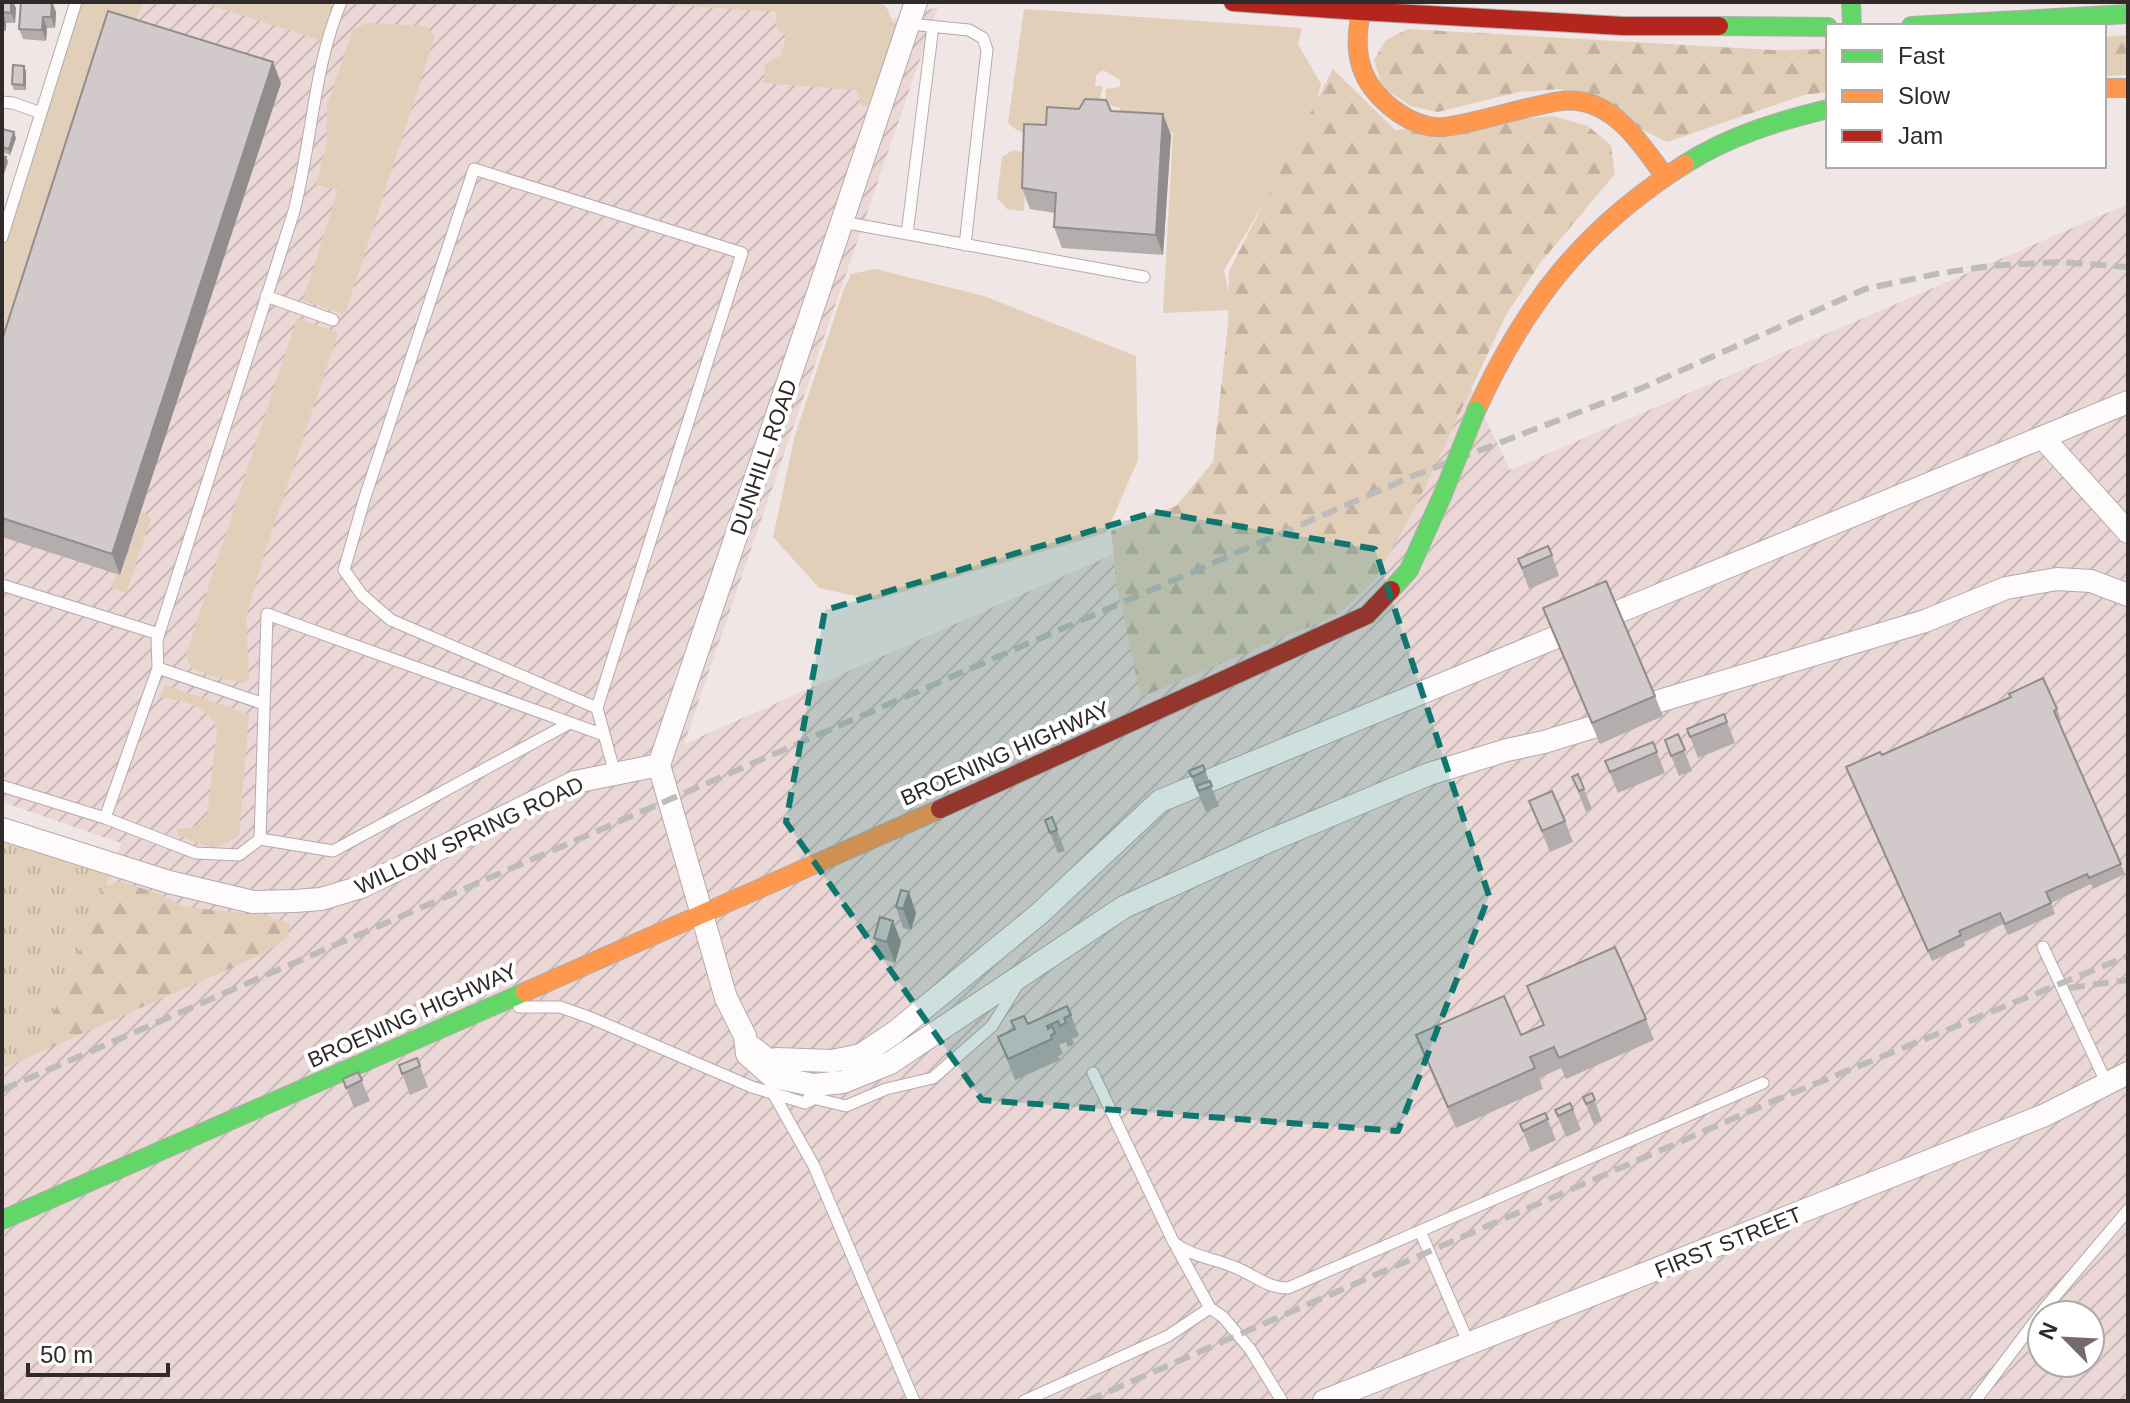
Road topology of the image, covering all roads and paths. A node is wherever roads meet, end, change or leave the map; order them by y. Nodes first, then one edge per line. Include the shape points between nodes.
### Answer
1 (76, 2) edge
2 (341, 2) edge
3 (916, 2) edge
4 (1233, 2) edge
5 (1851, 2) edge
6 (1362, 7) edge
7 (2128, 14) edge
8 (909, 24) junction
9 (1852, 24) edge
10 (1947, 24) edge
11 (933, 26) junction
12 (1826, 27) edge
13 (2106, 88) edge
14 (2128, 88) edge
15 (2, 102) edge
16 (1826, 109) edge
17 (41, 113) junction
18 (1664, 175) junction
19 (842, 222) junction
20 (907, 234) junction
21 (2, 237) edge
22 (965, 245) junction
23 (1144, 277) dead end
24 (266, 296) junction
25 (333, 320) dead end
26 (2128, 402) edge
27 (2043, 438) junction
28 (2128, 532) edge
29 (2, 585) edge
30 (2128, 595) edge
31 (1618, 612) edge
32 (159, 634) junction
33 (1554, 638) edge
34 (158, 668) junction
35 (1656, 702) edge
36 (264, 704) junction
37 (597, 708) junction
38 (570, 723) junction
39 (1593, 727) edge
40 (604, 735) junction
41 (659, 765) junction
42 (615, 774) junction
43 (2, 786) edge
44 (105, 818) junction
45 (2, 829) edge
46 (260, 839) junction
47 (703, 914) junction
48 (2043, 947) dead end
49 (1027, 969) junction
50 (491, 1007) junction
51 (1093, 1073) dead end
52 (2128, 1073) edge
53 (774, 1077) junction
54 (1763, 1083) dead end
55 (2107, 1084) junction
56 (2128, 1210) edge
57 (2, 1220) edge
58 (1420, 1231) junction
59 (1174, 1243) junction
60 (1210, 1308) junction
61 (1470, 1345) junction
62 (914, 1401) edge
63 (1024, 1401) edge
64 (1282, 1401) edge
65 (1324, 1401) edge
66 (1975, 1401) edge

1 - 17 lane
2 - 24 lane via 320,72 303,174
3 - 8 street, DUNHILL ROAD
4 - 6 main road
5 - 9 main road
6 - 12 main road via 1623,26
6 - 18 main road via 1357,46 1362,74 1391,111 1437,128 1579,101 1627,127
7 - 10 main road
8 - 11 lane
8 - 19 street, DUNHILL ROAD
11 - 20 lane
11 - 22 lane via 969,30 983,38 987,50
13 - 14 main road
15 - 17 lane
16 - 18 main road, BROENING HIGHWAY via 1719,143
17 - 21 lane
18 - 47 main road, BROENING HIGHWAY, bridge via 1609,219 1547,285 1523,320 1476,411 1409,570 1367,615
19 - 20 lane
19 - 41 street, DUNHILL ROAD
20 - 22 lane
22 - 23 lane
24 - 25 lane
24 - 32 lane
26 - 27 street
27 - 28 street
27 - 31 street
29 - 32 lane
30 - 35 street via 2091,581 2057,579 2006,588 1925,621
32 - 34 lane
33 - 53 street via 1160,801 1039,914 894,1033 861,1055
34 - 36 lane
34 - 44 lane
36 - 38 lane via 267,614
36 - 46 lane
37 - 37 lane via 742,253 474,169 344,570 362,595 391,620
37 - 40 lane
38 - 40 lane
38 - 46 lane via 333,851
39 - 49 street via 1429,774 1269,841 1124,907
40 - 42 lane
41 - 42 street, WILLOW SPRING ROAD
41 - 47 street
42 - 45 street, WILLOW SPRING ROAD via 575,782 361,887 321,899 253,902 169,882
43 - 44 lane
44 - 46 lane via 196,853 239,855
47 - 50 main road, BROENING HIGHWAY
47 - 53 street via 747,1054
48 - 55 lane
49 - 53 street via 890,1063 843,1082 814,1085
49 - 53 lane via 992,1026 933,1078 846,1106 813,1099
50 - 53 lane via 560,1007 752,1087
50 - 57 main road, BROENING HIGHWAY
51 - 59 lane
52 - 55 street, FIRST STREET
53 - 62 lane
54 - 58 lane
55 - 61 street, FIRST STREET via 2045,1115
56 - 66 lane
58 - 59 lane via 1288,1288 1275,1288
58 - 61 lane
59 - 60 lane
60 - 63 lane via 1168,1336
60 - 64 lane via 1250,1349
61 - 65 street, FIRST STREET

